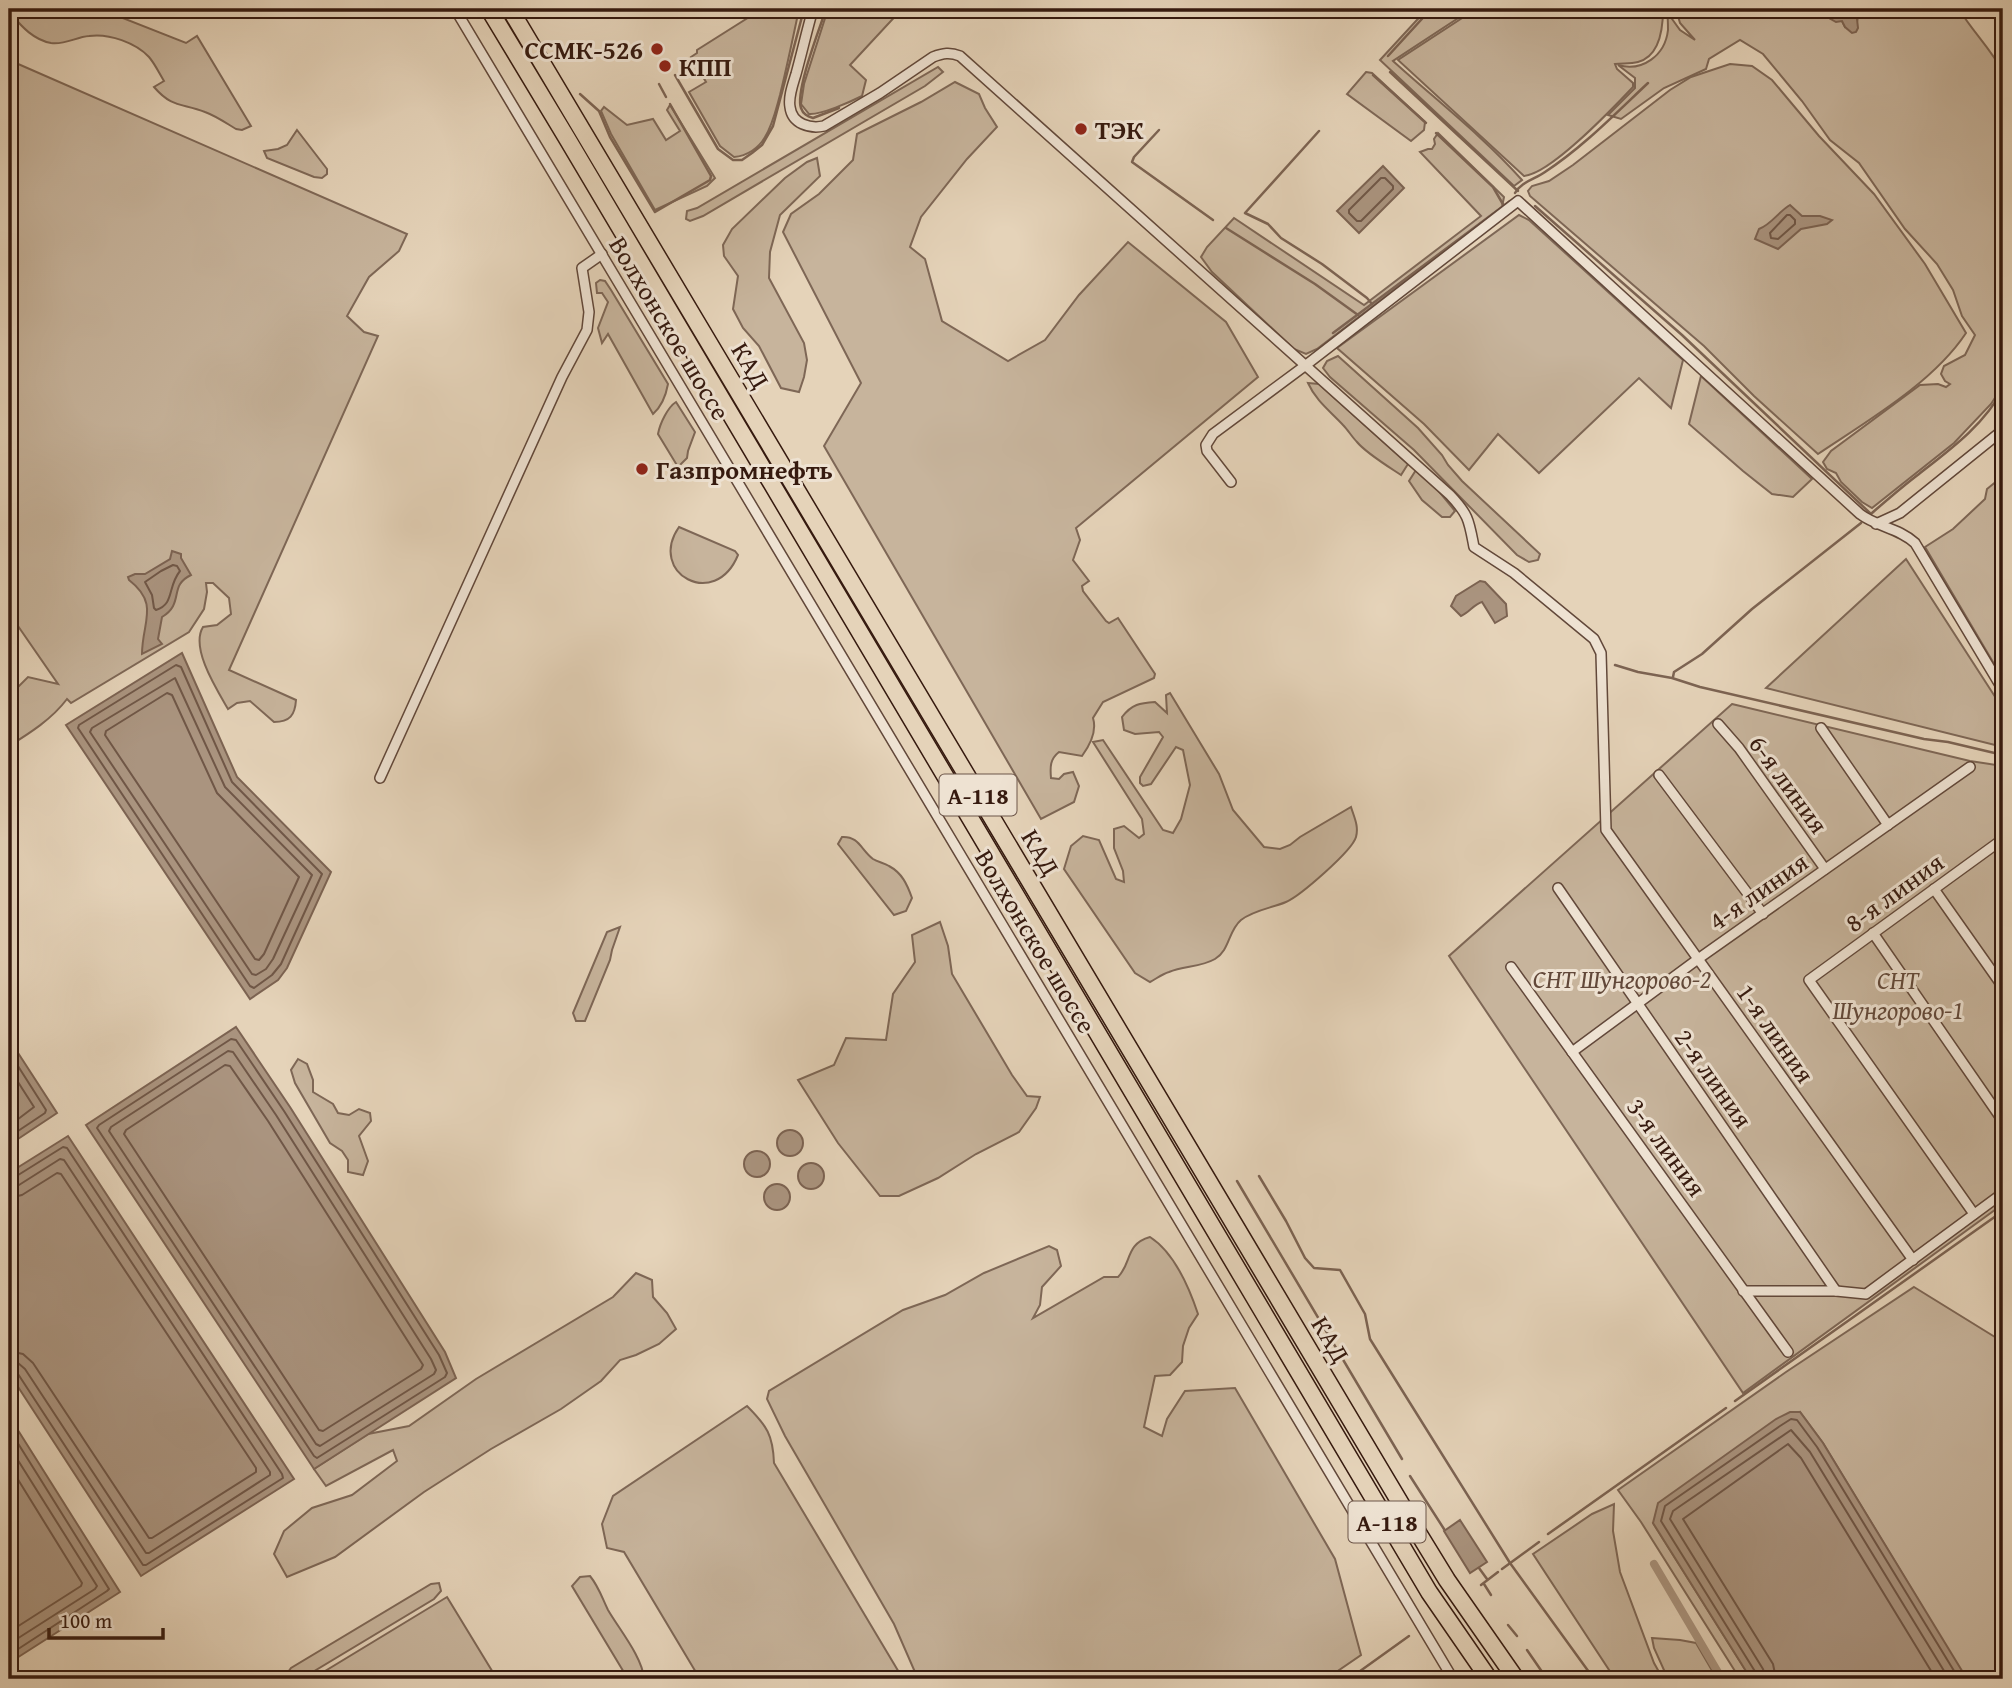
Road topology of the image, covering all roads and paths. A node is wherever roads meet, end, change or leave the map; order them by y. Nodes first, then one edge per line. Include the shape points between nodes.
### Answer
1 (455, 9) edge
2 (489, 9) edge
3 (510, 9) edge
4 (813, 9) edge
5 (602, 254) junction
6 (1306, 365) junction
7 (2003, 430) edge
8 (1231, 482) dead end
9 (1876, 524) junction
10 (2003, 690) edge
11 (1718, 724) dead end
12 (1821, 728) dead end
13 (1970, 767) dead end
14 (1659, 775) dead end
15 (380, 778) dead end
16 (1888, 825) junction
17 (2000, 841) edge
18 (2003, 853) edge
19 (1825, 869) junction
20 (1558, 888) dead end
21 (1934, 889) junction
22 (1763, 914) junction
23 (1873, 933) junction
24 (1698, 960) junction
25 (1511, 967) dead end
26 (2003, 987) edge
27 (1638, 1005) junction
28 (1572, 1052) junction
29 (2003, 1121) edge
30 (2003, 1193) edge
31 (1974, 1213) junction
32 (1913, 1260) junction
33 (1743, 1291) junction
34 (1836, 1291) junction
35 (1788, 1352) dead end
36 (1429, 1592) junction
37 (1452, 1679) edge
38 (1475, 1679) edge
39 (1489, 1679) edge
40 (1516, 1679) edge

1 - 5 street, Волхонское шоссе
2 - 36 highway, КАД / А-118
3 - 40 highway, КАД / А-118 via 1411,1521
4 - 6 street via 791,92 790,106 798,121 824,127 933,57 942,53 960,56
5 - 15 street via 582,268 587,330
5 - 37 street, Волхонское шоссе
6 - 8 street via 1208,440 1207,451
6 - 9 street via 1518,201
6 - 24 street, 1-я линия via 1464,509 1474,547 1594,639 1601,653 1606,830
7 - 9 street via 1900,513
9 - 10 street via 1906,534 1915,543
11 - 19 street, 6-я линия
12 - 16 street
13 - 16 street, 4-я линия
14 - 22 street
16 - 19 street, 4-я линия
17 - 18 street
17 - 21 street, 8-я линия
19 - 22 street, 4-я линия
20 - 27 street, 2-я линия
21 - 23 street, 8-я линия
21 - 26 street
22 - 24 street, 4-я линия
23 - 29 street
23 - 31 street, 8-я линия via 1809,979
24 - 27 street, 4-я линия
24 - 32 street, 1-я линия
25 - 28 street, 3-я линия
27 - 28 street, 4-я линия
27 - 34 street, 2-я линия
28 - 33 street, 3-я линия
30 - 31 street
31 - 32 street
32 - 34 street via 1866,1294
33 - 34 street
33 - 35 street, 3-я линия
36 - 38 highway
36 - 39 highway, КАД / А-118

